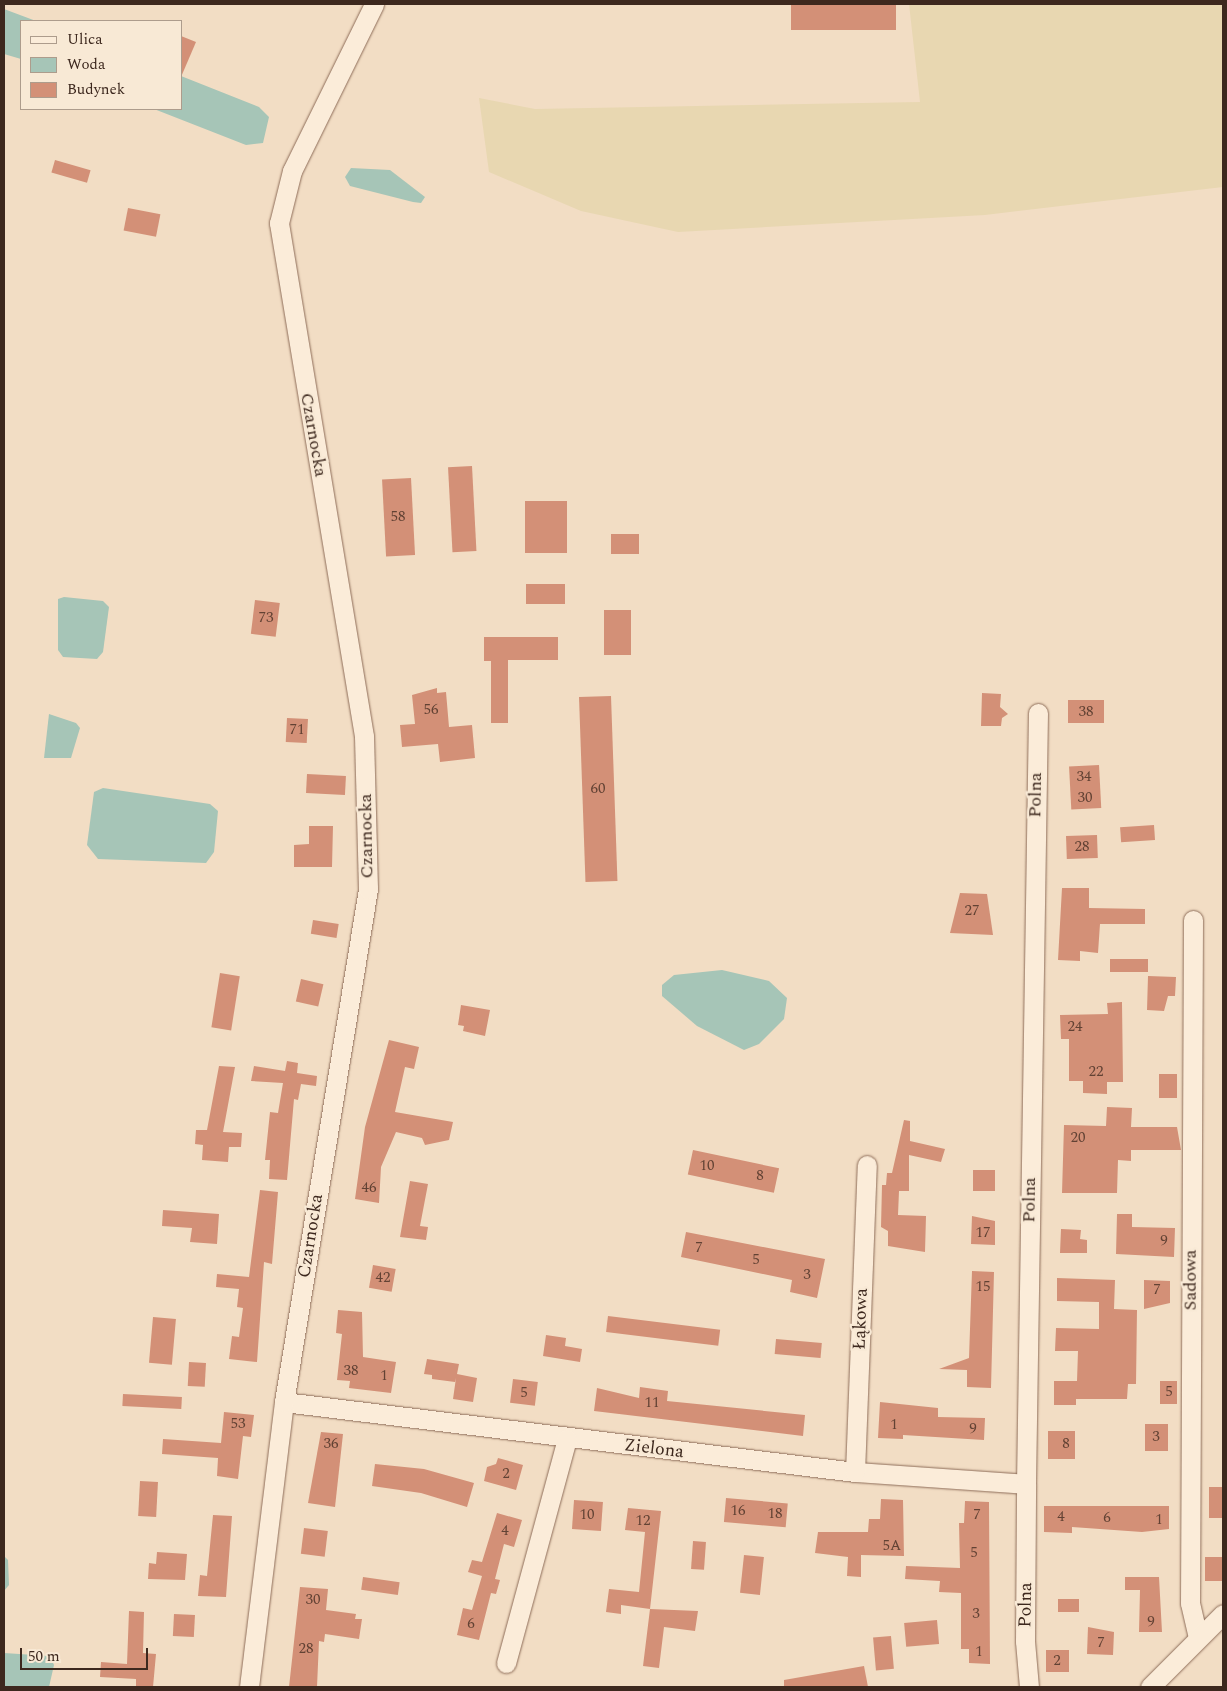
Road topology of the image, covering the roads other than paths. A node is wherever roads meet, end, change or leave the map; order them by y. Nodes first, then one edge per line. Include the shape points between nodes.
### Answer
1 (374, 4) edge
2 (1038, 713) dead end
3 (1193, 920) dead end
4 (867, 1165) dead end
5 (284, 1402) junction
6 (567, 1439) junction
7 (855, 1472) junction
8 (1026, 1484) junction
9 (1223, 1614) edge
10 (1198, 1638) junction
11 (506, 1663) dead end
12 (249, 1687) edge
13 (1029, 1687) edge
14 (1150, 1687) edge

1 - 5 street, Czarnocka via 292,171 279,223 364,736 368,889
2 - 8 street, Polna
3 - 10 street, Sadowa via 1190,1603
4 - 7 street, Łąkowa
5 - 6 street, Zielona
5 - 12 street, Czarnocka
6 - 7 street, Zielona
6 - 11 street
7 - 8 street, Zielona
8 - 13 street, Polna via 1025,1641
9 - 10 street
10 - 14 street

